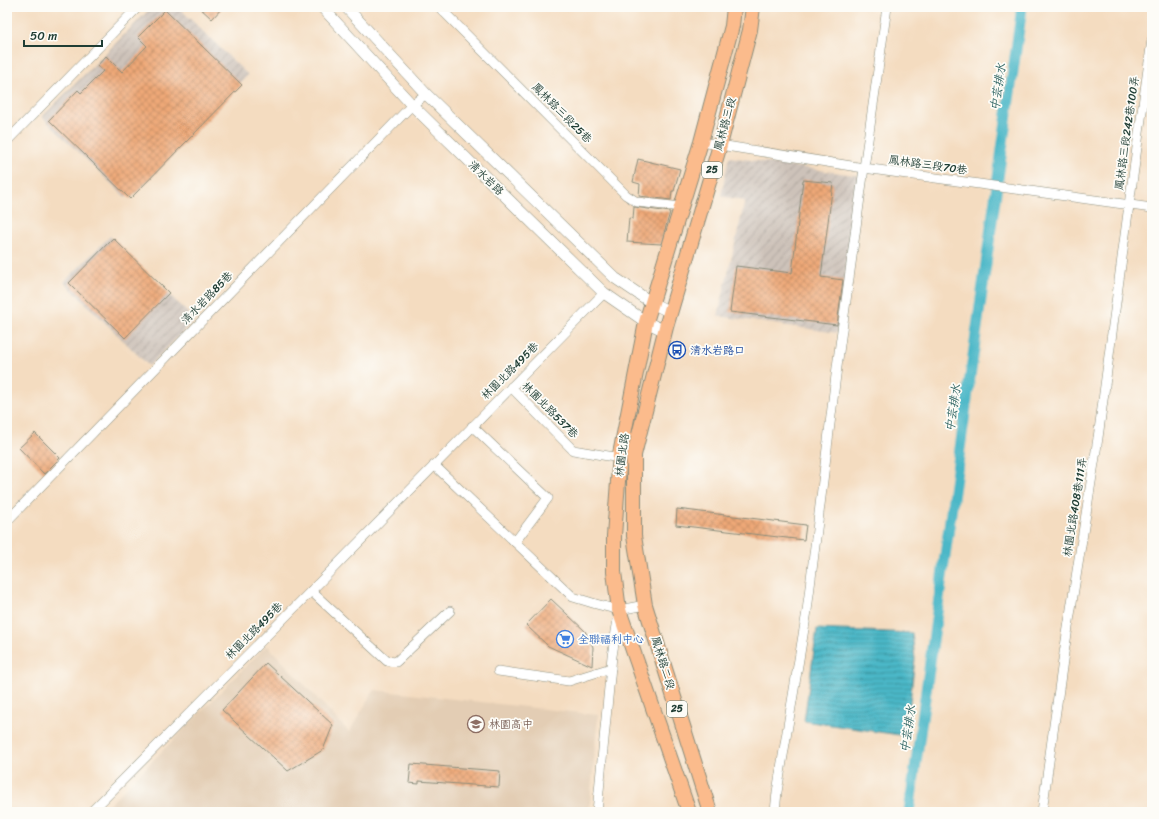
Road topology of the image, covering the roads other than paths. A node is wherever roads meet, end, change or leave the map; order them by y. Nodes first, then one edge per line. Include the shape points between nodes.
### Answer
1 (138, 7) edge
2 (322, 7) edge
3 (346, 7) edge
4 (439, 7) edge
5 (734, 7) edge
6 (753, 7) edge
7 (887, 7) edge
8 (1152, 40) edge
9 (426, 94) junction
10 (412, 105) junction
11 (7, 141) edge
12 (701, 142) junction
13 (720, 145) junction
14 (864, 168) junction
15 (1129, 205) junction
16 (681, 207) junction
17 (1152, 208) edge
18 (604, 293) junction
19 (652, 303) junction
20 (670, 312) junction
21 (646, 322) junction
22 (665, 331) junction
23 (511, 387) junction
24 (472, 426) junction
25 (620, 458) junction
26 (434, 465) junction
27 (7, 521) edge
28 (515, 542) junction
29 (310, 591) junction
30 (645, 605) junction
31 (619, 610) junction
32 (450, 611) dead end
33 (611, 668) junction
34 (498, 671) dead end
35 (91, 812) edge
36 (597, 812) edge
37 (689, 812) edge
38 (710, 812) edge
39 (775, 812) edge
40 (1042, 812) edge

1 - 11 street
2 - 10 street, 清水岩路
3 - 9 street, 清水岩路
4 - 16 street, 鳳林路三段25巷 via 626,195 637,202
5 - 12 main road, 鳳林路三段 / 25 via 732,26
6 - 13 main road, 鳳林路三段 / 25 via 750,30
7 - 14 street
8 - 15 street, 鳳林路三段242巷100弄
9 - 10 street, 清水岩路85巷
9 - 19 street, 清水岩路 via 615,278
10 - 18 street, 清水岩路
10 - 27 street, 清水岩路85巷
12 - 13 street, 鳳林路三段70巷
12 - 16 main road, 鳳林路三段 / 25
13 - 14 street, 鳳林路三段70巷
13 - 20 main road, 鳳林路三段 / 25
14 - 15 street, 鳳林路三段70巷
14 - 39 street via 807,611
15 - 17 street, 鳳林路三段70巷
15 - 40 street, 林園北路408巷111弄 via 1098,438
16 - 19 main road, 鳳林路三段 / 25
18 - 21 street, 清水岩路
18 - 23 street, 林園北路495巷
19 - 20 street, 清水岩路
19 - 21 main road, 林園北路 / 25
20 - 22 main road, 鳳林路三段 / 25
21 - 22 street, 清水岩路
21 - 25 main road, 林園北路 / 25
22 - 30 main road, 林園北路 / 25 via 634,455 634,536
23 - 24 street, 林園北路495巷
23 - 25 street, 林園北路537巷 via 573,450
24 - 26 street, 林園北路495巷
24 - 28 street via 548,498
25 - 31 main road, 林園北路 / 25 via 614,536 614,572
26 - 28 street
26 - 29 street, 林園北路495巷
28 - 31 street via 573,597
29 - 32 street via 387,661 396,662
29 - 35 street, 林園北路495巷
30 - 31 street
30 - 38 main road, 鳳林路二段 / 25
31 - 33 street, 林園北路
31 - 37 main road, 鳳林路二段 / 25
33 - 34 street via 569,681
33 - 36 street, 林園北路

